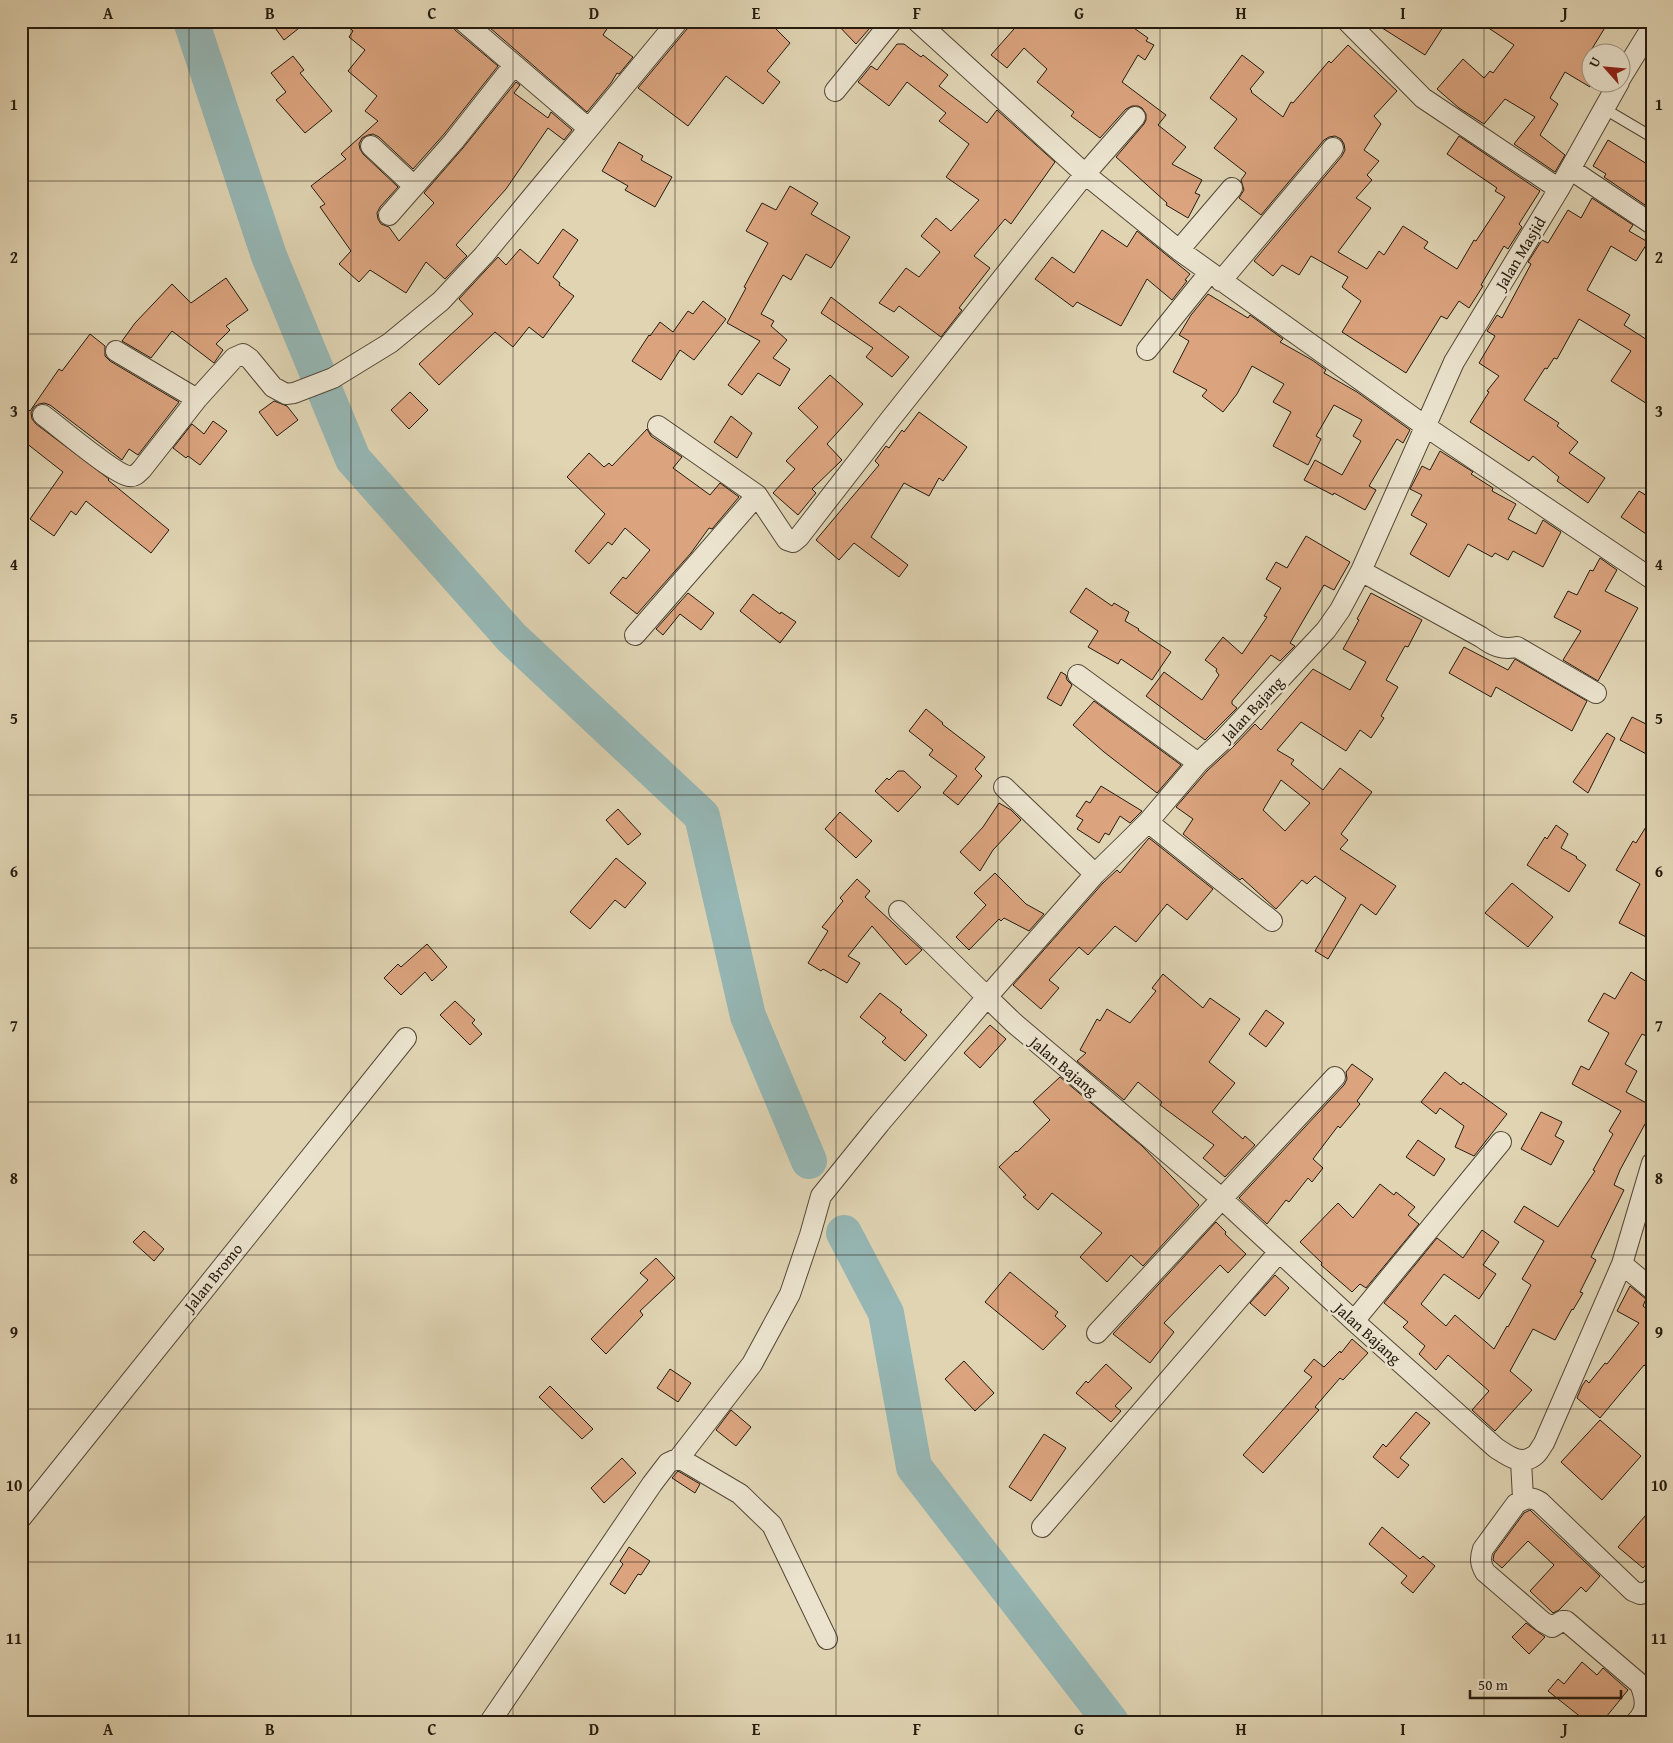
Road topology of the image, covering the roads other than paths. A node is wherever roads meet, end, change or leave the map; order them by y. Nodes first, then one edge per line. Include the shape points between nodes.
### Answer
1 (463, 21) edge
2 (678, 21) edge
3 (892, 21) edge
4 (917, 21) edge
5 (1347, 21) edge
6 (1652, 27) edge
7 (1630, 64) edge
8 (514, 65) junction
9 (835, 91) dead end
10 (1613, 92) edge
11 (1603, 108) junction
12 (1135, 117) dead end
13 (588, 128) junction
14 (1652, 137) edge
15 (371, 146) dead end
16 (1333, 148) dead end
17 (1570, 169) junction
18 (1085, 174) junction
19 (414, 186) junction
20 (1232, 188) dead end
21 (1559, 189) junction
22 (390, 215) dead end
23 (1652, 224) edge
24 (1180, 250) junction
25 (1216, 277) junction
26 (1147, 350) dead end
27 (116, 351) dead end
28 (196, 399) junction
29 (43, 415) dead end
30 (658, 426) dead end
31 (1424, 426) junction
32 (757, 495) junction
33 (1361, 571) junction
34 (1652, 579) edge
35 (635, 635) dead end
36 (1078, 675) dead end
37 (1596, 693) dead end
38 (1198, 763) junction
39 (1004, 787) dead end
40 (1148, 822) junction
41 (1094, 874) junction
42 (899, 911) dead end
43 (1272, 921) dead end
44 (987, 996) junction
45 (406, 1038) dead end
46 (1335, 1077) dead end
47 (1501, 1142) dead end
48 (1652, 1163) edge
49 (1221, 1198) junction
50 (1279, 1252) junction
51 (1622, 1264) junction
52 (1652, 1289) edge
53 (1354, 1321) junction
54 (1097, 1332) dead end
55 (678, 1458) junction
56 (1522, 1461) junction
57 (1523, 1498) junction
58 (21, 1518) edge
59 (1042, 1527) dead end
60 (1652, 1588) edge
61 (827, 1639) dead end
62 (490, 1722) edge
63 (1636, 1722) edge

1 - 8 street
2 - 13 street
3 - 9 street
4 - 18 street
5 - 21 street via 1423,98
6 - 7 street, Jalan Masjid
8 - 13 street
8 - 19 street via 454,142
10 - 11 street, Jalan Masjid
11 - 14 lane
11 - 17 street, Jalan Masjid
12 - 18 street
13 - 28 street via 484,255 441,301 390,343 332,378 286,394 273,387 243,354 234,358
15 - 19 street
16 - 25 street
17 - 21 street, Jalan Masjid
17 - 23 street
18 - 24 street
18 - 32 street via 799,537 793,542 787,540
19 - 22 street
20 - 24 street
21 - 31 street, Jalan Masjid via 1454,362
24 - 25 street
25 - 26 street
25 - 31 street
27 - 28 street
28 - 29 street via 142,469 132,476 126,476 107,464
30 - 32 street
31 - 33 street, Jalan Bajang
31 - 34 street
32 - 35 street
33 - 37 street via 1492,645 1502,649 1517,647
33 - 38 street, Jalan Bajang via 1326,630
36 - 38 street
38 - 40 street, Jalan Bajang
39 - 41 street
40 - 41 street, Jalan Bajang
40 - 43 street
41 - 44 street, Jalan Bajang
42 - 44 street
44 - 49 street, Jalan Bajang via 1014,1023
44 - 55 street via 821,1196 790,1294 752,1364
45 - 58 street, Jalan Bromo
46 - 49 street
47 - 53 street
48 - 51 street
49 - 50 street, Jalan Bajang
49 - 54 street
50 - 53 street, Jalan Bajang
50 - 59 street
51 - 52 street
51 - 56 street via 1544,1443 1534,1457
53 - 56 street, Jalan Bajang via 1496,1448
55 - 61 street via 740,1494 772,1525
55 - 62 street via 668,1463 652,1484
56 - 57 street
57 - 60 street via 1540,1502 1633,1591 1640,1594
57 - 63 street via 1483,1550 1480,1557 1484,1572 1549,1626 1562,1621 1572,1625 1640,1684 1646,1698 1643,1715

